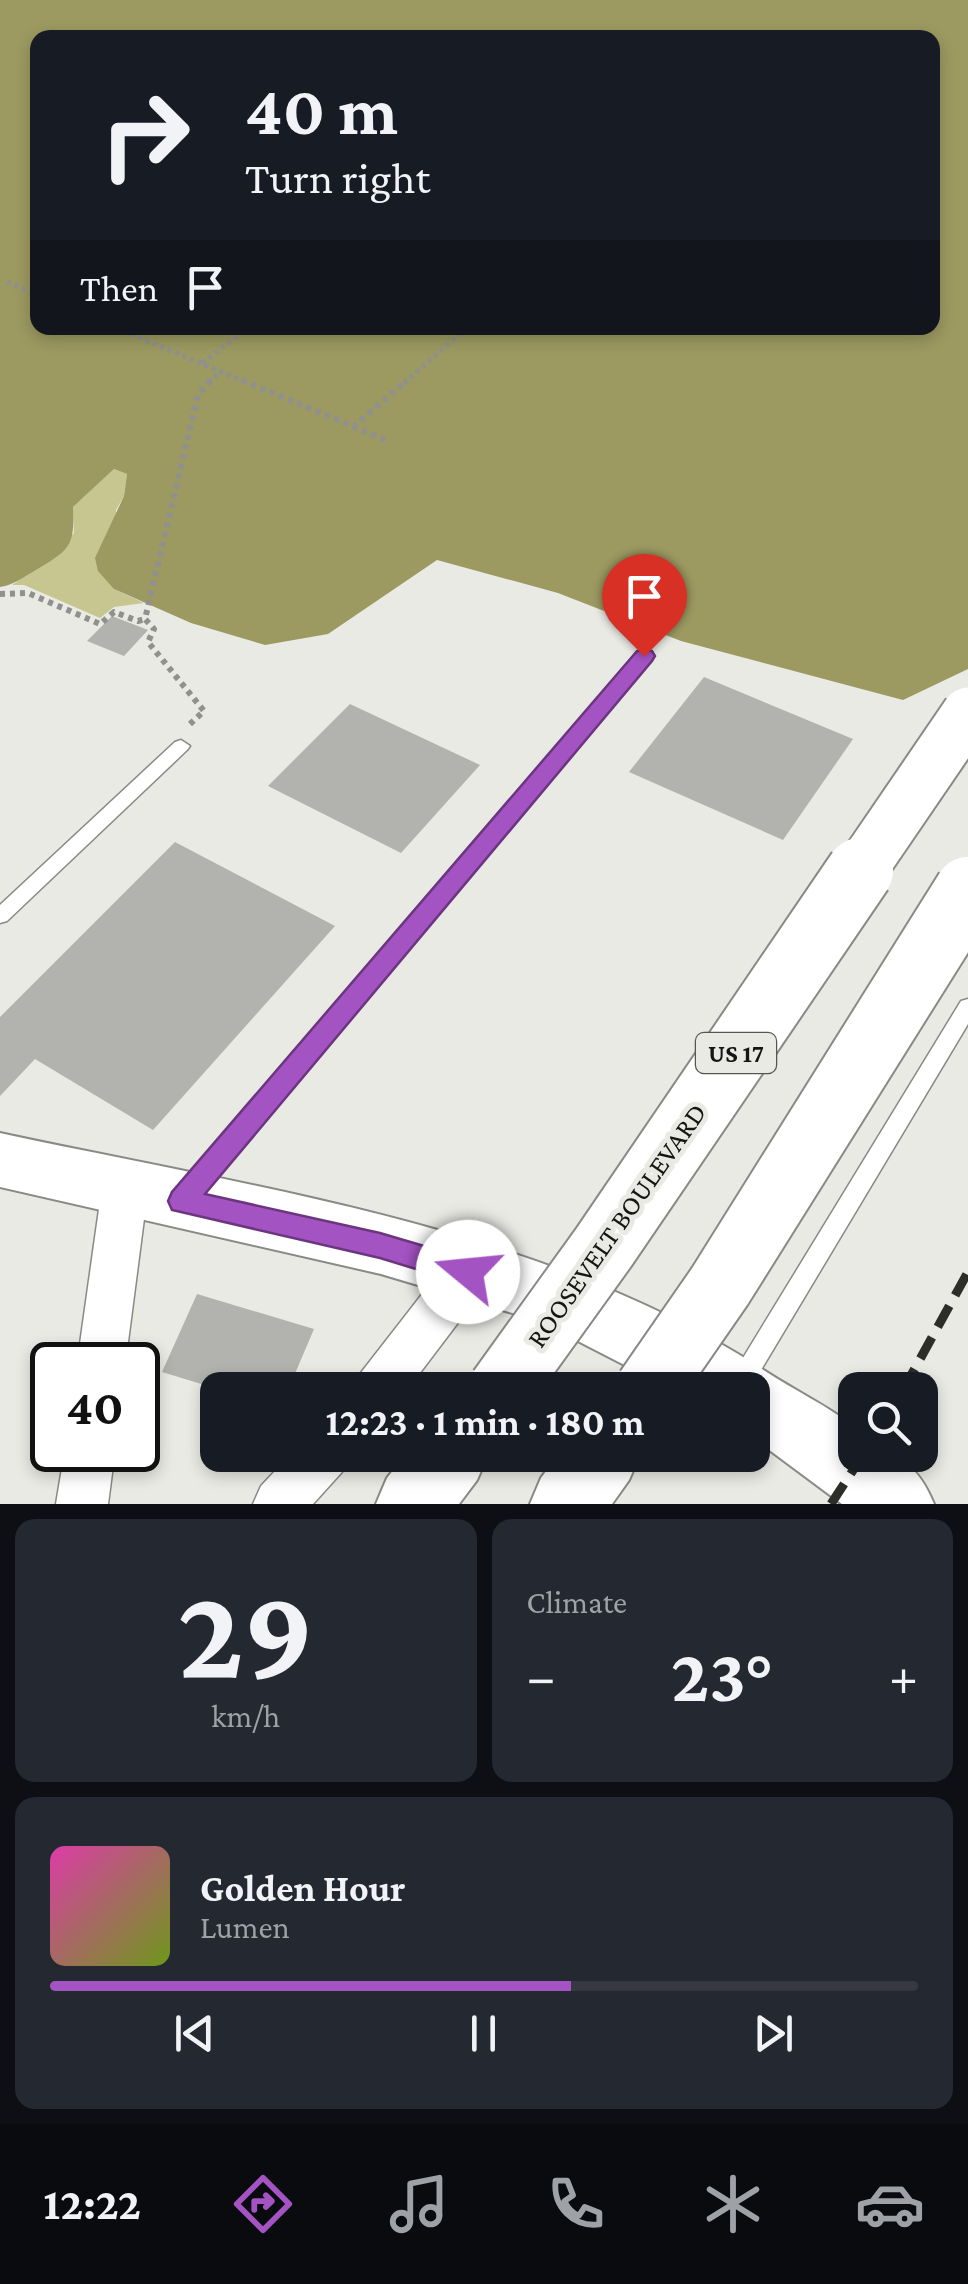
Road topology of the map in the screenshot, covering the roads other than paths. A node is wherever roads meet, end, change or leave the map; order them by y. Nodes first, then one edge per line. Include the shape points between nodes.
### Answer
1 (644, 656) dead end
2 (968, 713) edge
3 (181, 746) dead end
4 (968, 890) edge
5 (0, 916) edge
6 (968, 1007) edge
7 (0, 1160) edge
8 (154, 1195) junction
9 (468, 1272) junction
10 (108, 1342) edge
11 (391, 1372) edge
12 (514, 1372) edge
13 (660, 1372) edge
14 (705, 1372) edge
15 (749, 1372) edge
16 (770, 1409) edge
17 (87, 1472) edge
18 (308, 1472) edge
19 (437, 1472) edge
20 (82, 1504) edge
21 (279, 1504) edge
22 (412, 1504) edge
23 (898, 1504) edge

1 - 8 lane
2 - 12 highway, ROOSEVELT BOULEVARD / US 17, bridge
3 - 5 lane
4 - 13 highway, bridge
6 - 15 lane
7 - 8 street
8 - 9 street via 380,1245
8 - 10 street
9 - 11 street
9 - 14 street via 550,1294
16 - 23 street
17 - 20 street
18 - 21 street
19 - 22 highway

